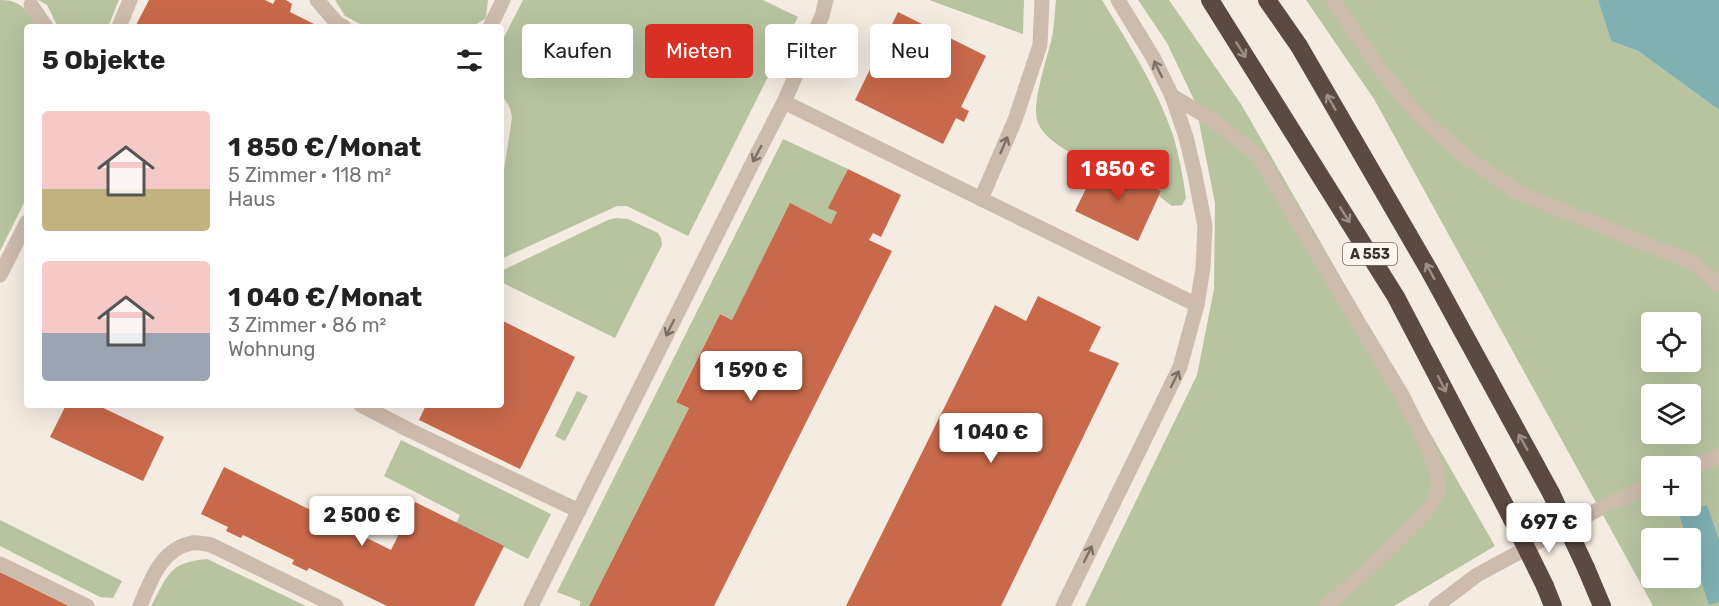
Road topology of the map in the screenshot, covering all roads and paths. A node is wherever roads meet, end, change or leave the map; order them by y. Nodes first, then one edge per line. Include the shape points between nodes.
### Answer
1 (130, 0) edge
2 (317, 0) edge
3 (503, 0) edge
4 (826, 0) edge
5 (1042, 0) edge
6 (1118, 0) edge
7 (1210, 0) edge
8 (1267, 0) edge
9 (1333, 0) edge
10 (31, 5) dead end
11 (44, 24) edge
12 (120, 24) edge
13 (339, 24) edge
14 (491, 24) edge
15 (1172, 96) junction
16 (784, 102) junction
17 (981, 199) junction
18 (24, 232) edge
19 (0, 275) edge
20 (1719, 285) edge
21 (1197, 305) junction
22 (367, 408) edge
23 (1719, 456) edge
24 (1701, 463) edge
25 (1641, 490) edge
26 (579, 511) junction
27 (0, 564) edge
28 (87, 606) edge
29 (140, 606) edge
30 (336, 606) edge
31 (531, 606) edge
32 (1063, 606) edge
33 (1326, 606) edge
34 (1437, 606) edge
35 (1553, 606) edge
36 (1602, 606) edge

1 - 12 street
2 - 13 street
3 - 14 street
4 - 16 street
17 -> 5 street via 1015,120 1040,45
15 -> 6 street
7 -> 35 highway, A 553, bridge via 1396,297
36 -> 8 highway, A 553, bridge via 1551,493 1429,270 1299,46
9 - 20 street via 1379,68 1418,115 1467,158 1519,193 1694,263
10 - 11 street
15 - 21 street via 1205,226
15 - 33 street via 1211,119 1258,155 1402,395 1436,468 1439,489 1429,509
16 - 17 street
16 -> 26 street
17 - 21 street
18 - 19 street
32 -> 21 street via 1180,367
22 - 26 street
23 - 24 street
25 - 34 street via 1477,575
26 - 31 street
27 - 28 street
29 - 30 street via 156,568 175,549 193,543 211,544

